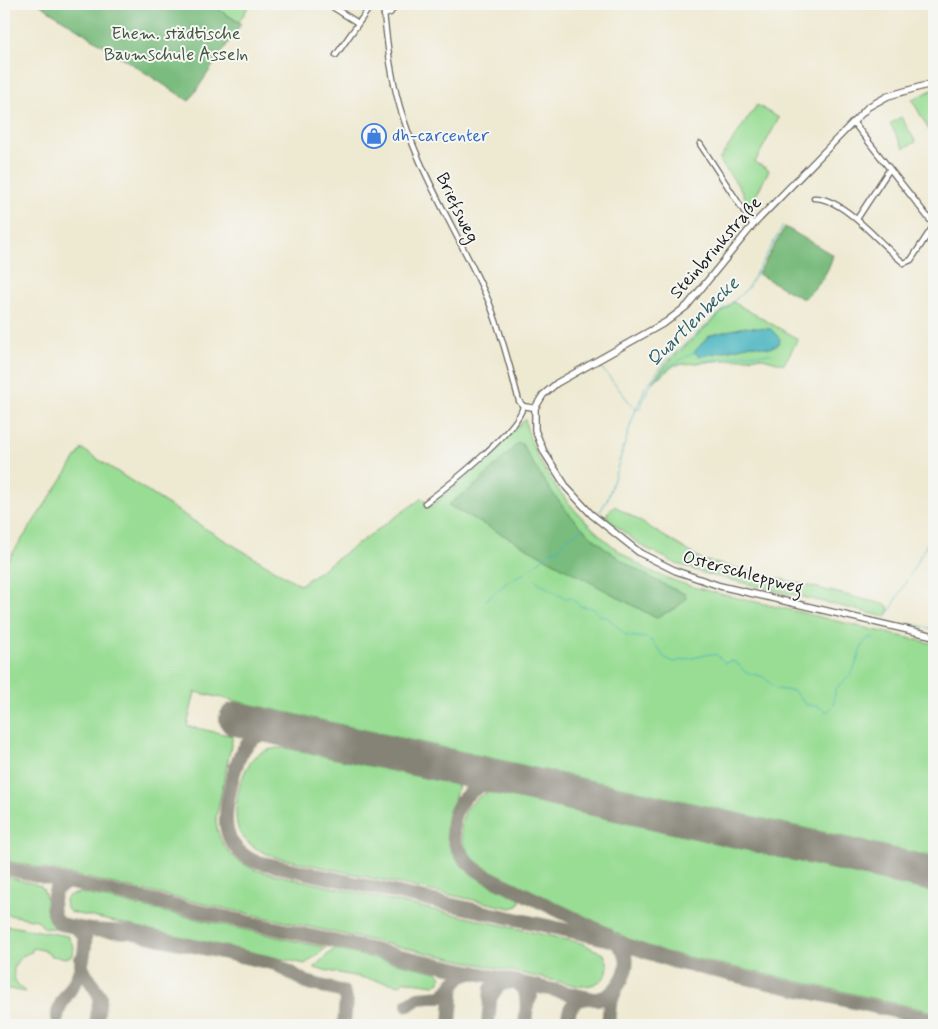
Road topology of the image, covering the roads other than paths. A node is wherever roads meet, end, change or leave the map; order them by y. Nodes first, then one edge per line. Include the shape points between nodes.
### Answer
1 (328, 4) edge
2 (397, 4) edge
3 (383, 5) edge
4 (370, 6) edge
5 (384, 15) junction
6 (358, 23) junction
7 (336, 55) dead end
8 (934, 83) edge
9 (853, 122) junction
10 (700, 144) dead end
11 (889, 170) junction
12 (814, 198) dead end
13 (858, 219) junction
14 (752, 225) junction
15 (934, 225) edge
16 (523, 406) junction
17 (535, 408) junction
18 (426, 503) dead end
19 (934, 636) edge

1 - 6 street
2 - 5 street via 390,14
3 - 4 street
3 - 5 street, Briefsweg
4 - 6 street
5 - 16 street, Briefsweg via 403,119 430,186 488,301
6 - 7 street
8 - 9 street, Steinbrinkstraße via 888,96 868,107
9 - 11 street
9 - 14 street, Steinbrinkstraße
10 - 14 street
11 - 13 street
11 - 15 street
12 - 13 street via 820,198
13 - 15 street via 904,263 911,260
14 - 17 street, Steinbrinkstraße via 687,306 666,322 557,383 543,395
16 - 17 street
16 - 18 street via 520,416 481,457
17 - 19 street, Osterschleppweg via 538,438 567,488 609,530 640,553 695,579

